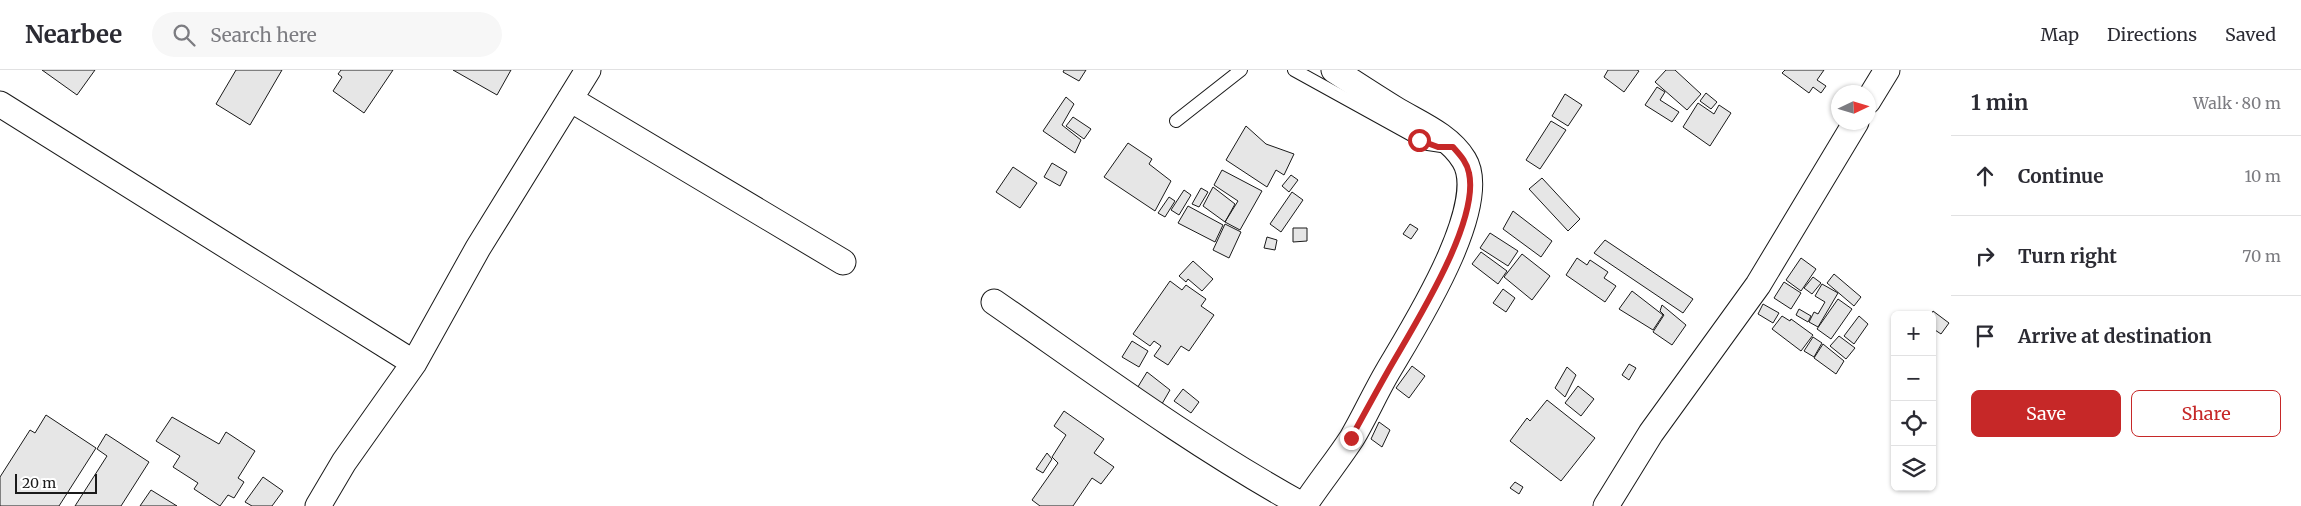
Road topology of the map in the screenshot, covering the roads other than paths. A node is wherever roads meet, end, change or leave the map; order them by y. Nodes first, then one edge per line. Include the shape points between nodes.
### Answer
1 (588, 70) edge
2 (1241, 70) edge
3 (1294, 70) edge
4 (1334, 70) edge
5 (1887, 70) edge
6 (1876, 88) edge
7 (570, 100) junction
8 (0, 104) edge
9 (1176, 121) dead end
10 (1851, 130) edge
11 (1453, 147) junction
12 (843, 262) dead end
13 (994, 302) dead end
14 (414, 363) junction
15 (318, 506) edge
16 (1606, 506) edge

1 - 7 street
2 - 9 lane
3 - 11 lane via 1428,144
4 - 11 street
5 - 6 street
7 - 12 street
7 - 14 street via 478,248
8 - 14 street
10 - 16 street via 1758,285 1651,433
11 - 13 street via 1470,174 1463,226 1433,292 1351,438 1304,506 1176,427
14 - 15 street via 344,462

